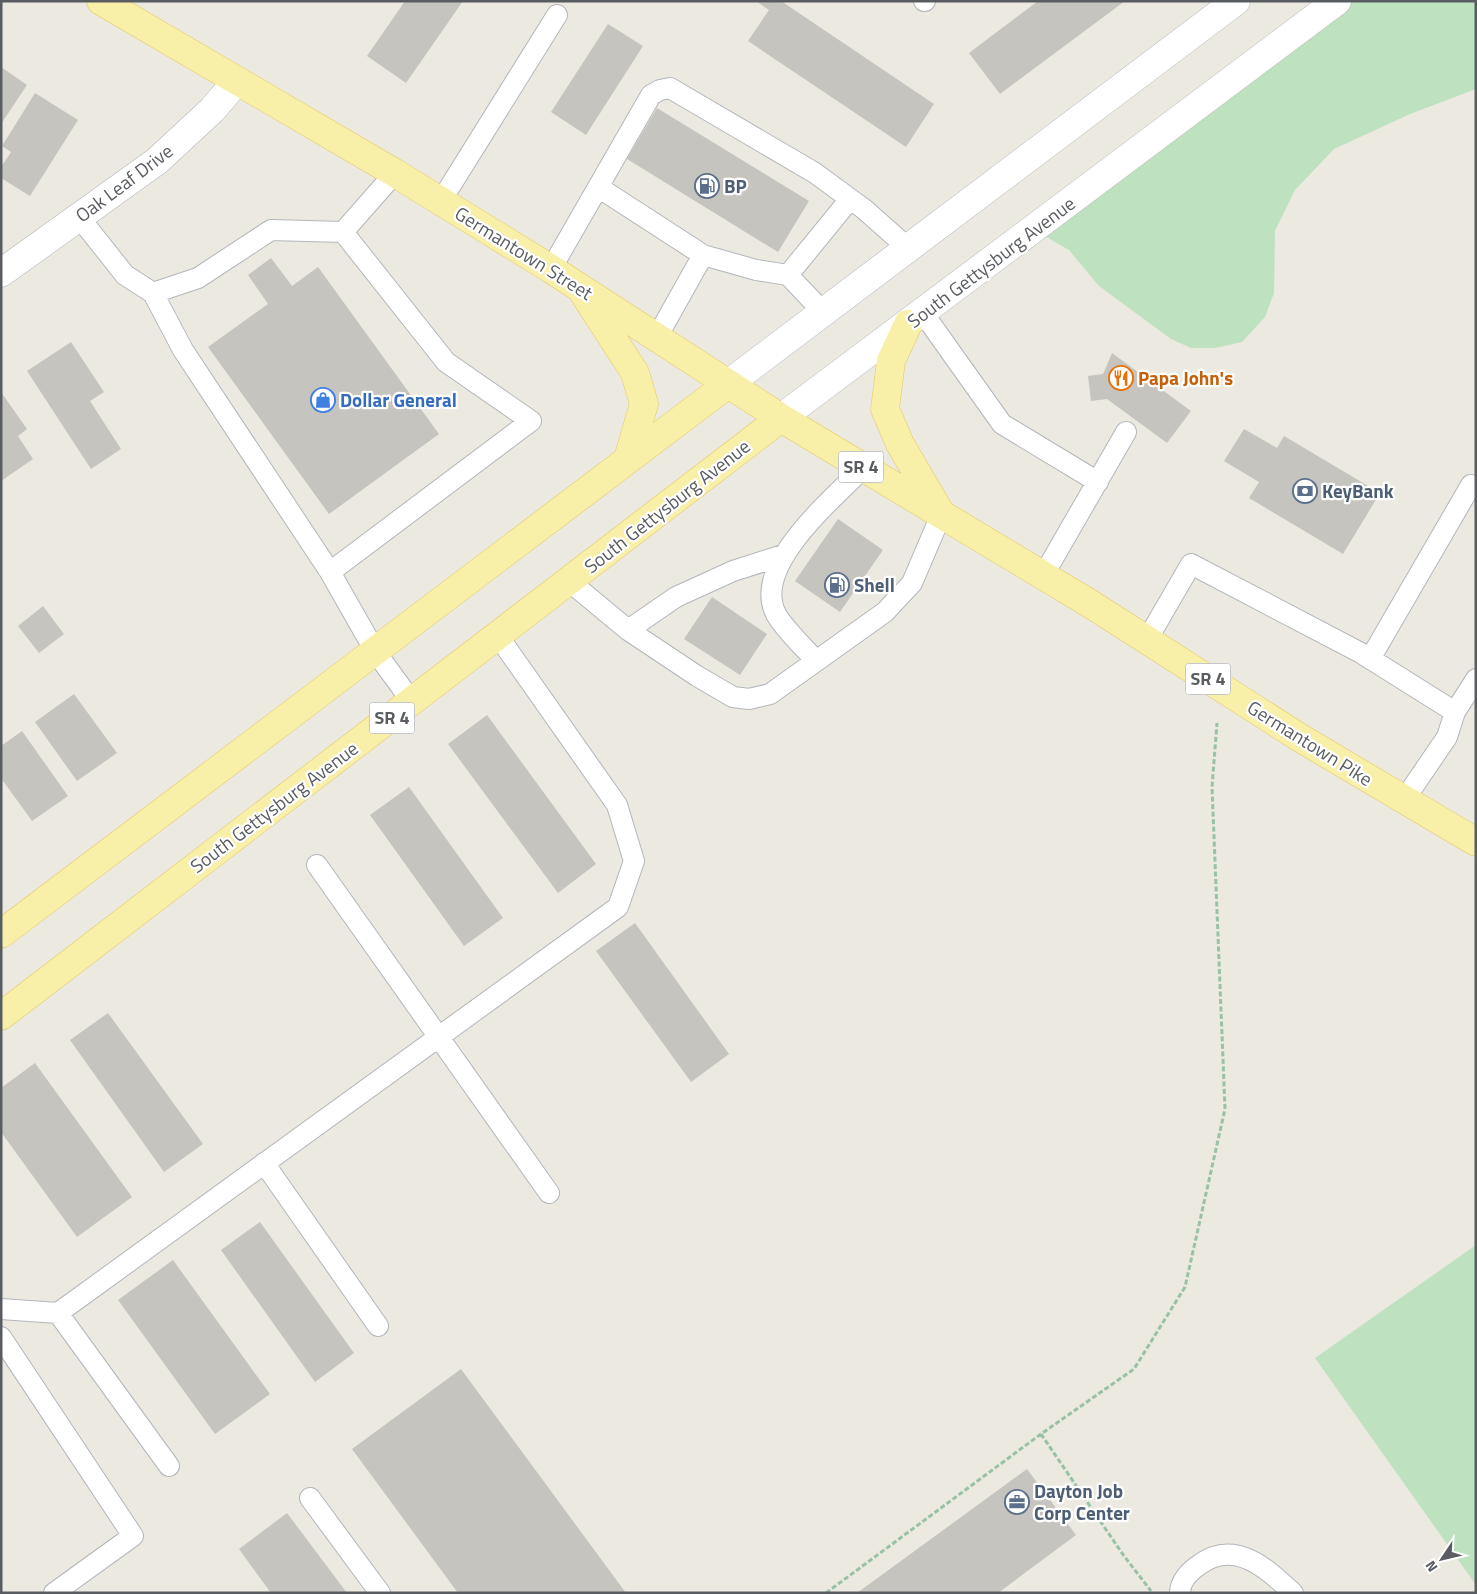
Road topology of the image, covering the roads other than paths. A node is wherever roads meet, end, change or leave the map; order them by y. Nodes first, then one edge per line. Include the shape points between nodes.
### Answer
1 (101, 1) edge
2 (1236, 1) edge
3 (1337, 1) edge
4 (556, 15) dead end
5 (237, 80) junction
6 (395, 173) junction
7 (598, 187) junction
8 (850, 199) junction
9 (441, 201) junction
10 (79, 217) junction
11 (344, 232) junction
12 (908, 248) junction
13 (703, 255) junction
14 (551, 269) junction
15 (2, 270) edge
16 (788, 275) junction
17 (579, 286) junction
18 (153, 293) junction
19 (823, 312) junction
20 (916, 318) junction
21 (657, 337) junction
22 (728, 384) junction
23 (781, 418) junction
24 (1126, 432) dead end
25 (628, 459) junction
26 (863, 468) junction
27 (1098, 482) junction
28 (1476, 488) edge
29 (941, 515) junction
30 (783, 555) junction
31 (330, 572) junction
32 (1043, 576) junction
33 (569, 581) junction
34 (628, 630) junction
35 (498, 636) junction
36 (1147, 640) junction
37 (374, 651) junction
38 (1370, 659) junction
39 (816, 661) junction
40 (1476, 679) edge
41 (412, 702) junction
42 (1455, 712) junction
43 (1404, 800) junction
44 (1476, 842) edge
45 (317, 865) dead end
46 (1, 934) edge
47 (1, 1016) edge
48 (438, 1037) junction
49 (264, 1163) junction
50 (549, 1193) dead end
51 (1, 1309) edge
52 (58, 1313) junction
53 (378, 1326) dead end
54 (1, 1337) edge
55 (169, 1466) dead end
56 (310, 1498) dead end
57 (54, 1593) edge
58 (380, 1593) edge
59 (1180, 1593) edge
60 (1293, 1593) edge

1 - 5 main road, Germantown Street
2 - 12 main road
3 - 20 main road, South Gettysburg Avenue
4 - 9 lane
5 - 6 main road, Germantown Street
5 - 10 main road, Oak Leaf Drive via 157,161
6 - 9 main road, Germantown Street
6 - 11 lane
7 - 8 lane via 650,95 670,88 815,173
7 - 13 lane
7 - 14 lane
8 - 12 lane
8 - 16 lane
9 - 14 main road, Germantown Street
10 - 15 main road, Oak Leaf Drive
10 - 18 lane via 125,275
11 - 18 lane via 271,230 198,278
11 - 31 lane via 446,362 532,421
12 - 19 main road
13 - 16 lane
13 - 21 lane
14 - 17 main road, Germantown Street
16 - 19 lane
17 - 21 main road, Germantown Street
17 - 25 main road via 635,373 644,404
18 - 31 lane via 183,350
19 - 22 main road
20 - 23 main road, South Gettysburg Avenue
20 - 27 lane via 1002,424
20 - 29 main road via 891,361 885,409 900,444
21 - 22 main road, Germantown Street
22 - 23 main road, Germantown Street / SR 4
22 - 25 main road
23 - 26 main road, Germantown Street / SR 4
23 - 33 main road, South Gettysburg Avenue / SR 4
24 - 27 lane
25 - 37 main road
26 - 29 main road, Germantown Street / SR 4
26 - 30 lane
27 - 32 lane
28 - 38 lane via 1471,485
29 - 32 main road, Germantown Pike / SR 4
29 - 39 lane via 912,583 885,612
30 - 34 lane via 733,571 676,597
30 - 39 lane via 770,589 776,614
31 - 37 lane
32 - 36 main road, Germantown Pike / SR 4
33 - 34 lane
33 - 35 main road, South Gettysburg Avenue / SR 4
34 - 39 lane via 733,697 749,699 770,694
35 - 41 main road, South Gettysburg Avenue / SR 4
35 - 48 lane via 617,805 634,861 618,907
36 - 38 lane via 1192,564
36 - 43 main road, Germantown Pike / SR 4
37 - 41 lane
37 - 46 main road
38 - 42 lane
40 - 42 lane
41 - 47 main road, South Gettysburg Avenue / SR 4
42 - 43 lane via 1447,737
43 - 44 main road, Germantown Pike / SR 4
45 - 48 lane
48 - 49 lane
48 - 50 lane
49 - 52 lane
49 - 53 lane
51 - 52 lane
52 - 55 lane
54 - 57 lane via 133,1536
56 - 58 lane
59 - 60 lane via 1180,1586 1190,1571 1223,1554 1242,1555 1263,1566

